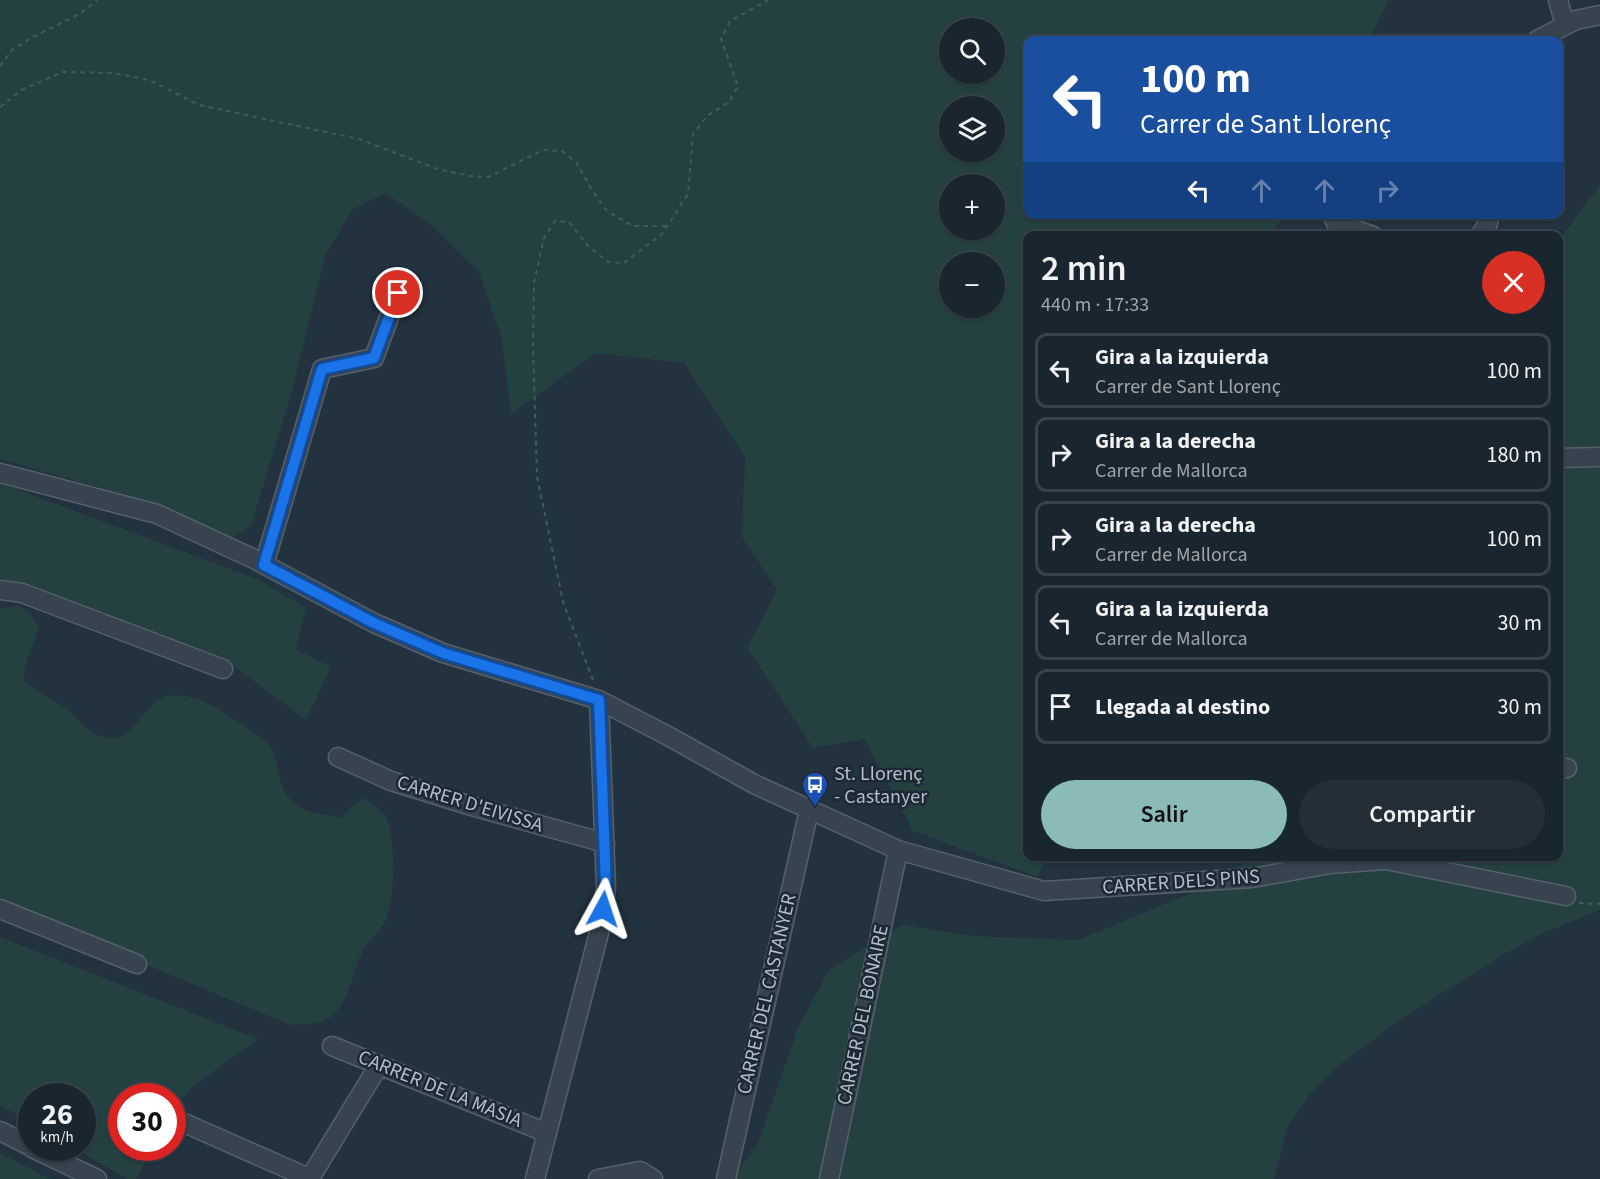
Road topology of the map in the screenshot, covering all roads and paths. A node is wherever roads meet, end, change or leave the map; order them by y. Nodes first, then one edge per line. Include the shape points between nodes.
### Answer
1 (97, 0) edge
2 (768, 0) edge
3 (1558, 0) edge
4 (1600, 15) edge
5 (1565, 25) junction
6 (1544, 36) edge
7 (0, 66) edge
8 (0, 107) edge
9 (1334, 219) edge
10 (668, 226) junction
11 (1359, 231) edge
12 (398, 293) dead end
13 (1600, 457) edge
14 (1563, 458) edge
15 (0, 473) edge
16 (264, 565) junction
17 (0, 590) edge
18 (223, 669) dead end
19 (599, 700) junction
20 (338, 757) dead end
21 (809, 810) junction
22 (605, 843) junction
23 (898, 850) junction
24 (1372, 861) edge
25 (1402, 861) edge
26 (1417, 862) edge
27 (1571, 900) joint
28 (1600, 904) edge
29 (0, 909) edge
30 (137, 964) dead end
31 (333, 1046) dead end
32 (379, 1065) junction
33 (186, 1124) edge
34 (0, 1131) edge
35 (547, 1133) junction
36 (18, 1140) edge
37 (60, 1161) edge
38 (97, 1179) edge
39 (311, 1179) edge
40 (535, 1179) edge
41 (598, 1179) edge
42 (653, 1179) edge
43 (726, 1179) edge
44 (829, 1179) edge

1 - 7 path via 81,13 13,49
2 - 10 path via 730,21 721,39 738,86 729,102 707,116 693,134 688,194
3 - 5 street
4 - 5 street
5 - 6 street
8 - 10 path via 23,89 63,72 115,74 149,80 199,105 359,139 437,169 470,176 488,177 543,150 562,151 578,163 607,211 633,226
9 - 11 street
10 - 19 path via 624,263 608,262 588,247 569,222 555,221 544,238 534,283 537,476 563,602
12 - 16 street via 374,358 322,369
13 - 14 street
15 - 16 street, CARRER DELS PINS via 157,514
16 - 19 street, CARRER DELS PINS via 374,623 443,653
17 - 18 street via 22,593
19 - 21 street, CARRER DELS PINS
19 - 22 street
20 - 22 street, CARRER D'EIVISSA via 391,781
21 - 23 street, CARRER DELS PINS
21 - 43 street, CARRER DEL CASTANYER
22 - 35 street via 606,888 600,929
23 - 24 street, CARRER DELS PINS via 1044,891 1252,878
23 - 44 street, CARRER DEL BONAIRE
25 - 26 street, CARRER DELS PINS
26 - 27 street, CARRER DELS PINS
27 - 28 path
29 - 30 street
31 - 32 street, CARRER DE LA MASIA
32 - 35 street, CARRER DE LA MASIA
32 - 39 street
33 - 39 street
34 - 36 street
35 - 40 street
37 - 38 street
41 - 42 street via 640,1171

